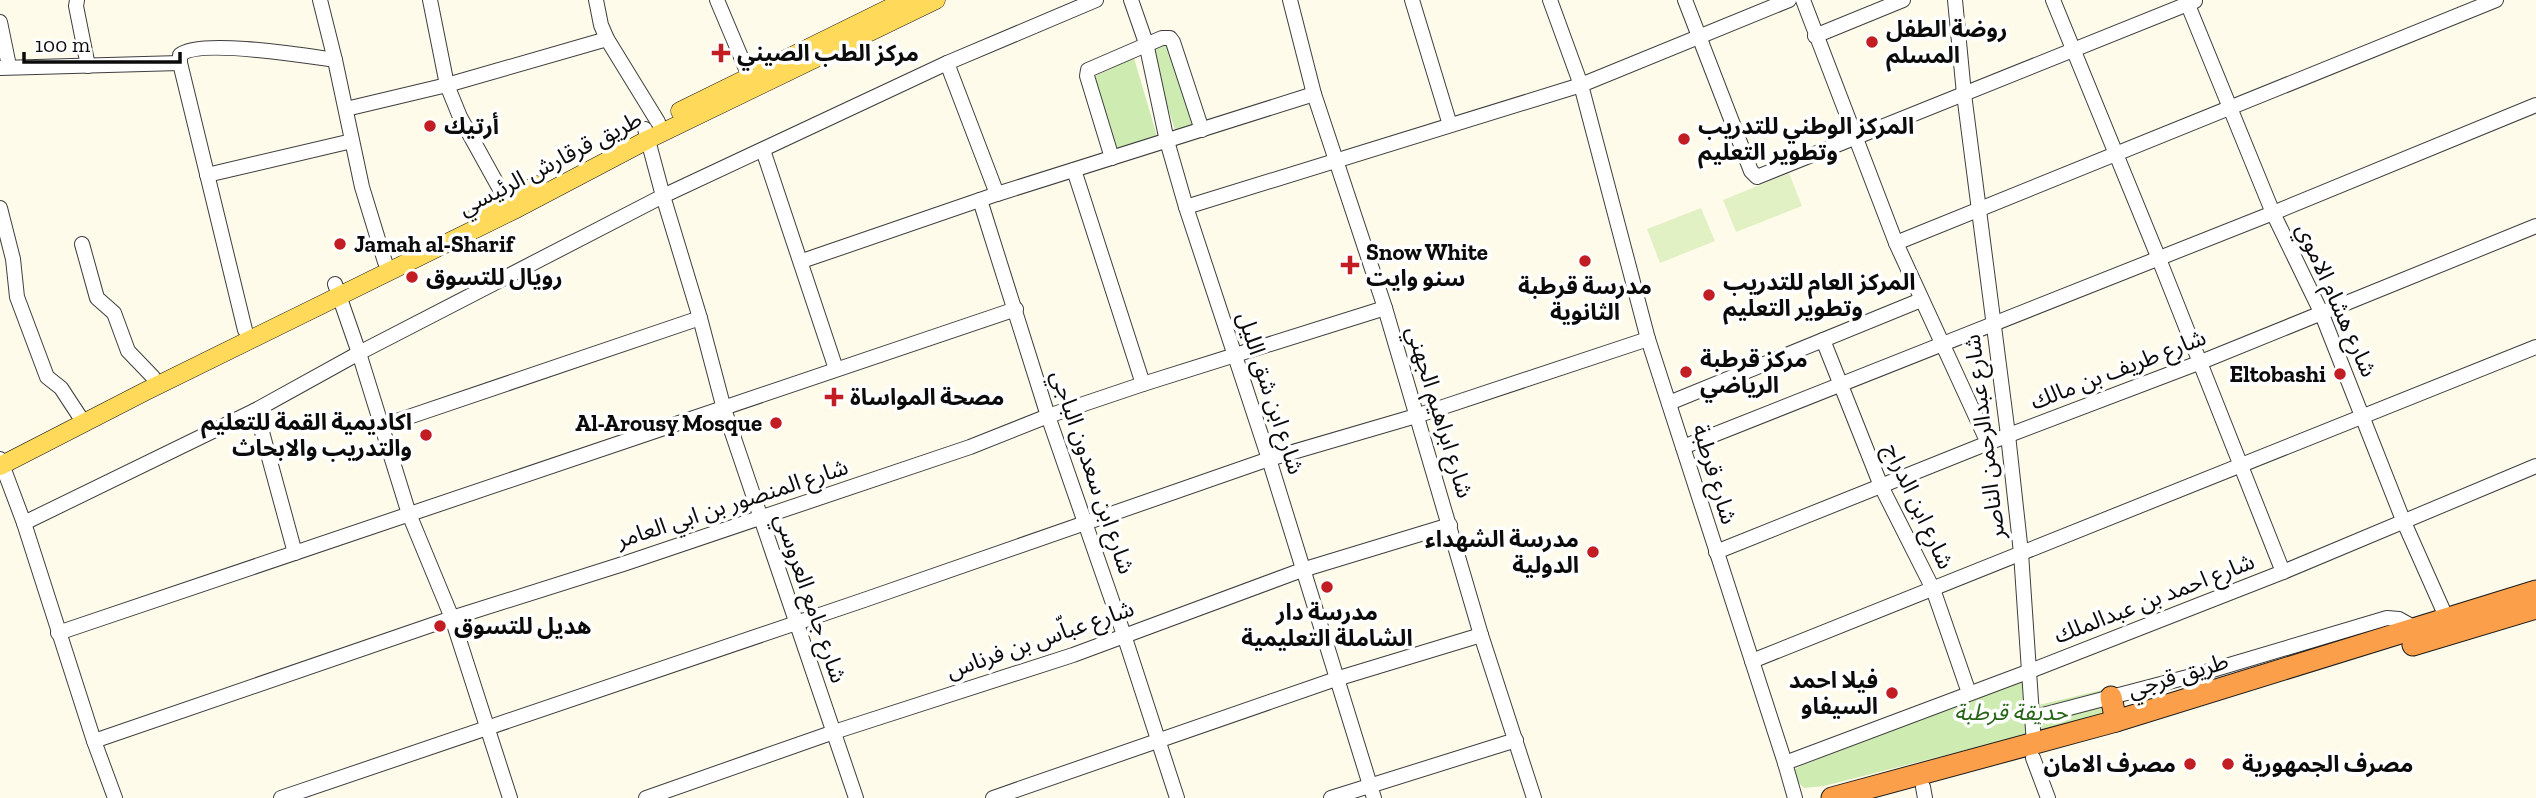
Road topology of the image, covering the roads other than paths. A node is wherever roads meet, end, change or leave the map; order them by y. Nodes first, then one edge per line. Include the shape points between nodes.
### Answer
1 (77, 0) edge
2 (320, 0) edge
3 (430, 0) edge
4 (596, 0) edge
5 (717, 0) edge
6 (906, 0) edge
7 (936, 0) edge
8 (1096, 0) edge
9 (1131, 0) edge
10 (1290, 0) edge
11 (1412, 0) edge
12 (1550, 0) edge
13 (1685, 0) edge
14 (1789, 0) edge
15 (1802, 0) edge
16 (1903, 0) edge
17 (1955, 0) edge
18 (2053, 0) edge
19 (2496, 0) edge
20 (2190, 1) edge
21 (881, 5) edge
22 (0, 22) edge
23 (1815, 36) junction
24 (1699, 37) junction
25 (607, 39) junction
26 (1146, 43) junction
27 (2074, 49) junction
28 (335, 60) junction
29 (180, 63) junction
30 (947, 63) junction
31 (88, 66) junction
32 (4, 67) edge
33 (749, 76) junction
34 (447, 85) junction
35 (1581, 85) junction
36 (1314, 94) junction
37 (1964, 94) junction
38 (2536, 105) edge
39 (2231, 106) junction
40 (346, 109) junction
41 (1450, 125) junction
42 (651, 130) junction
43 (1202, 130) junction
44 (1856, 138) junction
45 (352, 141) junction
46 (1167, 141) junction
47 (763, 150) junction
48 (2115, 154) junction
49 (1112, 158) junction
50 (1336, 161) junction
51 (1074, 170) junction
52 (208, 175) junction
53 (997, 194) junction
54 (663, 196) junction
55 (506, 200) junction
56 (980, 200) junction
57 (1186, 207) junction
58 (1978, 208) junction
59 (2273, 213) junction
60 (1, 216) edge
61 (2536, 226) edge
62 (1896, 243) junction
63 (82, 244) dead end
64 (2159, 258) junction
65 (802, 261) junction
66 (385, 262) junction
67 (337, 290) junction
68 (1921, 300) junction
69 (1385, 307) junction
70 (1016, 309) junction
71 (2321, 312) junction
72 (700, 318) junction
73 (1993, 324) junction
74 (245, 330) junction
75 (1648, 339) junction
76 (1823, 340) junction
77 (1941, 345) junction
78 (2536, 347) edge
79 (359, 353) junction
80 (1235, 354) junction
81 (2201, 362) junction
82 (836, 369) junction
83 (153, 377) junction
84 (1143, 384) junction
85 (1841, 384) junction
86 (1669, 402) junction
87 (724, 409) junction
88 (256, 410) junction
89 (1048, 416) junction
90 (1416, 416) junction
91 (80, 417) junction
92 (2363, 417) junction
93 (382, 426) junction
94 (2008, 435) junction
95 (1988, 443) junction
96 (1683, 447) junction
97 (1269, 459) junction
98 (1, 461) edge
99 (2241, 466) junction
100 (2536, 466) edge
101 (1881, 486) junction
102 (410, 514) junction
103 (759, 519) junction
104 (2403, 520) junction
105 (24, 523) junction
106 (1087, 524) junction
107 (1450, 525) junction
108 (1716, 552) junction
109 (2021, 552) junction
110 (295, 553) junction
111 (1302, 570) junction
112 (2283, 572) junction
113 (1933, 589) junction
114 (2536, 591) edge
115 (2536, 608) edge
116 (452, 618) junction
117 (2447, 619) junction
118 (796, 624) junction
119 (2417, 629) junction
120 (58, 633) junction
121 (1124, 635) junction
122 (1481, 635) junction
123 (1752, 662) junction
124 (2030, 671) junction
125 (1336, 678) junction
126 (1969, 693) junction
127 (2111, 697) junction
128 (2031, 718) junction
129 (2116, 721) junction
130 (488, 729) junction
131 (834, 732) junction
132 (1157, 740) junction
133 (1516, 740) junction
134 (94, 741) junction
135 (2034, 751) junction
136 (1785, 762) junction
137 (1372, 792) edge
138 (1924, 792) edge
139 (116, 798) edge
140 (281, 798) edge
141 (510, 798) edge
142 (646, 798) edge
143 (856, 798) edge
144 (993, 798) edge
145 (1177, 798) edge
146 (1331, 798) edge
147 (1534, 798) edge
148 (1795, 798) edge
149 (1832, 798) edge
150 (1880, 798) edge
151 (2048, 798) edge

1 - 31 street
2 - 28 street
3 - 34 street
4 - 25 street, شارع جامع العروسي
5 - 33 street
6 - 21 main road, طريق قرقارش الرئيسي
7 - 42 main road, طريق قرقارش الرئيسي
8 - 30 street
9 - 26 street, شارع ابن شق الليل
10 - 36 street, شارع ابراهيم الجهني
11 - 41 street
12 - 35 street, شارع قرطبة
13 - 24 street
14 - 24 street
15 - 23 street
16 - 23 street
17 - 37 street, شارع عبدالرحمن الناصر
18 - 27 street
19 - 39 street
20 - 27 street
20 - 39 street, شارع هشام الاموي
21 - 33 main road, طريق قرقارش الرئيسي
22 - 32 street
23 - 44 street
24 - 35 street
24 - 44 street via 1754,176 1762,177
25 - 34 street
25 - 42 street, شارع جامع العروسي
26 - 43 street via 1170,37
26 - 46 street, شارع ابن شق الليل
26 - 49 street via 1091,67 1087,73
27 - 37 street
27 - 48 street
28 - 29 street via 200,48 185,51
28 - 40 street
29 - 31 street
29 - 52 street
30 - 47 street
30 - 53 street
31 - 32 street
33 - 42 main road, طريق قرقارش الرئيسي
34 - 40 street
34 - 55 street
35 - 41 street
35 - 75 street, شارع قرطبة
36 - 43 street
36 - 50 street, شارع ابراهيم الجهني
37 - 44 street
37 - 58 street, شارع عبدالرحمن الناصر
38 - 59 street
39 - 48 street
39 - 59 street, شارع هشام الاموي
40 - 45 street
41 - 50 street
42 - 54 street, شارع جامع العروسي
42 - 55 main road, طريق قرقارش الرئيسي
42 - 67 main road, طريق قرقارش الرئيسي via 514,210
43 - 46 street
44 - 62 street
45 - 52 street
45 - 66 street
46 - 49 street
46 - 57 street, شارع ابن شق الليل
47 - 54 street
47 - 65 street
48 - 58 street
48 - 64 street
49 - 51 street
50 - 57 street
50 - 69 street, شارع ابراهيم الجهني
51 - 53 street
51 - 84 street
52 - 74 street
53 - 56 street
54 - 72 street, شارع جامع العروسي
54 - 79 street
55 - 66 main road, طريق قرقارش الرئيسي
56 - 65 street
56 - 70 street, شارع ابن سعدون الباجي
57 - 80 street, شارع ابن شق الليل
58 - 62 street
58 - 73 street, شارع عبدالرحمن الناصر
59 - 64 street
59 - 71 street, شارع هشام الاموي
60 - 91 street via 17,297 47,377 61,387
61 - 71 street, شارع طريف بن مالك
62 - 68 street
63 - 83 street via 97,298 114,313 128,351
64 - 73 street
64 - 81 street
65 - 82 street
66 - 67 main road, طريق قرقارش الرئيسي
67 - 74 main road, طريق قرقارش الرئيسي
67 - 79 street
67 - 98 main road, طريق قرقارش الرئيسي
68 - 76 street
68 - 77 street
69 - 80 street, شارع المنصور بن ابي العامر
69 - 90 street, شارع ابراهيم الجهني
70 - 82 street
70 - 89 street, شارع ابن سعدون الباجي
71 - 81 street, شارع طريف بن مالك
71 - 92 street, شارع هشام الاموي
72 - 87 street, شارع جامع العروسي
72 - 93 street
73 - 77 street
73 - 94 street, شارع عبدالرحمن الناصر
74 - 83 main road, طريق قرقارش الرئيسي
75 - 86 street, شارع قرطبة
75 - 90 street
76 - 85 street, شارع ابن الدراج
76 - 86 street
77 - 85 street
77 - 95 street
78 - 92 street
79 - 88 street
79 - 93 street
80 - 84 street, شارع المنصور بن ابي العامر
80 - 97 street, شارع ابن شق الليل
81 - 94 street, شارع طريف بن مالك
81 - 99 street
82 - 87 street
83 - 91 main road, طريق قرقارش الرئيسي
84 - 89 street, شارع المنصور بن ابي العامر
85 - 96 street
85 - 101 street, شارع ابن الدراج
86 - 96 street, شارع قرطبة
87 - 102 street
87 - 103 street, شارع جامع العروسي
88 - 105 street
88 - 110 street
89 - 103 street, شارع المنصور بن ابي العامر
89 - 106 street, شارع ابن سعدون الباجي
90 - 97 street
90 - 107 street, شارع ابراهيم الجهني
91 - 98 main road, طريق قرقارش الرئيسي
92 - 99 street
92 - 104 street, شارع هشام الاموي
93 - 102 street
94 - 95 street, شارع طريف بن مالك
94 - 109 street, شارع عبدالرحمن الناصر
95 - 101 street, شارع طريف بن مالك
96 - 108 street, شارع قرطبة
97 - 106 street
97 - 111 street, شارع ابن شق الليل
98 - 105 street
99 - 109 street
99 - 112 street
100 - 104 street, شارع احمد بن عبدالملك
101 - 108 street, شارع طريف بن مالك
101 - 113 street, شارع ابن الدراج
102 - 110 street
102 - 116 street
103 - 116 street, شارع المنصور بن ابي العامر
103 - 118 street, شارع جامع العروسي
104 - 112 street, شارع احمد بن عبدالملك
104 - 117 street, شارع هشام الاموي
105 - 120 street
106 - 118 street
106 - 121 street, شارع ابن سعدون الباجي
107 - 111 street, شارع عباّس بن فرناس
107 - 122 street, شارع ابراهيم الجهني
108 - 123 street, شارع قرطبة
109 - 113 street
109 - 124 street, شارع عبدالرحمن الناصر
110 - 120 street
111 - 121 street, شارع عباّس بن فرناس
111 - 125 street, شارع ابن شق الليل
112 - 124 street, شارع احمد بن عبدالملك
113 - 123 street
113 - 126 street, شارع ابن الدراج
114 - 117 highway, طريق قرجي
115 - 135 highway, طريق قرجي via 2119,735
116 - 130 street
116 - 134 street, شارع المنصور بن ابي العامر
117 - 119 highway, طريق قرجي
118 - 130 street
118 - 131 street, شارع جامع العروسي
119 - 127 street via 2387,618
119 - 129 highway, طريق قرجي
120 - 134 street
121 - 131 street, شارع عباّس بن فرناس
121 - 132 street, شارع ابن سعدون الباجي
122 - 125 street
122 - 133 street, شارع ابراهيم الجهني
123 - 136 street, شارع قرطبة
124 - 126 street, شارع احمد بن عبدالملك
124 - 128 street, شارع عبدالرحمن الناصر
125 - 132 street
125 - 137 street, شارع ابن شق الليل
126 - 136 street, شارع احمد بن عبدالملك
127 - 128 street
127 - 129 highway
128 - 135 street, شارع عبدالرحمن الناصر
129 - 135 highway, طريق قرجي
130 - 140 street
130 - 141 street
131 - 142 street, شارع عباّس بن فرناس
131 - 143 street, شارع جامع العروسي
132 - 144 street
132 - 145 street, شارع ابن سعدون الباجي
133 - 137 street
133 - 147 street, شارع ابراهيم الجهني
134 - 139 street
135 - 138 highway, طريق قرجي
135 - 149 highway, طريق قرجي
135 - 151 street, شارع عبدالرحمن الناصر
136 - 148 street, شارع قرطبة
137 - 146 street
138 - 150 highway, طريق قرجي

